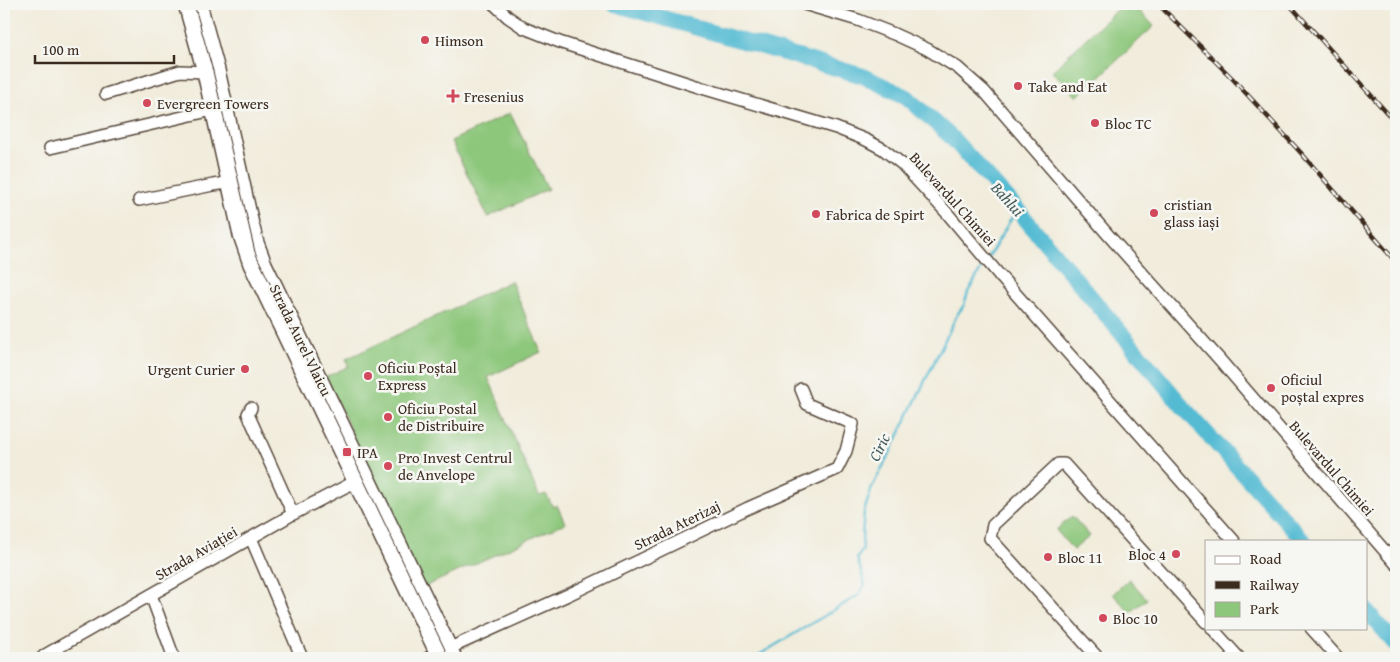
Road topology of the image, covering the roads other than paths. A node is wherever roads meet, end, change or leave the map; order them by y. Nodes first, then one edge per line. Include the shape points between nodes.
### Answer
1 (186, 4) edge
2 (199, 4) edge
3 (494, 4) edge
4 (804, 4) edge
5 (205, 72) junction
6 (106, 94) dead end
7 (219, 109) junction
8 (50, 148) dead end
9 (236, 182) junction
10 (139, 200) dead end
11 (801, 389) dead end
12 (251, 408) dead end
13 (361, 479) junction
14 (293, 514) junction
15 (251, 538) junction
16 (1233, 540) edge
17 (1396, 564) edge
18 (151, 595) junction
19 (1205, 621) edge
20 (1214, 630) edge
21 (1313, 630) edge
22 (442, 655) edge
23 (42, 658) edge
24 (174, 658) edge
25 (302, 658) edge
26 (1098, 658) edge
27 (1239, 658) edge
28 (1338, 658) edge

1 - 5 main road, Strada Aurel Vlaicu
2 - 7 main road, Strada Aurel Vlaicu via 217,70
3 - 16 street, Bulevardul Chimiei via 524,28 562,43 836,128 883,149 902,164 947,213
4 - 17 street, Bulevardul Chimiei via 858,20 927,49 958,68 984,91
5 - 6 street via 180,71
5 - 7 main road, Strada Aurel Vlaicu
7 - 8 street
7 - 9 main road, Strada Aurel Vlaicu via 233,155
9 - 10 street
9 - 13 main road, Strada Aurel Vlaicu via 241,234 250,264
11 - 22 street, Strada Aterizaj via 807,404 853,424 837,469 748,508
12 - 14 street via 248,414
13 - 14 street, Strada Aviației
13 - 22 main road, Strada Aurel Vlaicu
14 - 15 street, Strada Aviației
15 - 18 street, Strada Aviației
15 - 25 street
18 - 23 street, Strada Aviației
18 - 24 street
19 - 26 street via 1064,464 1058,464 993,525 990,538
20 - 27 street
21 - 28 street

